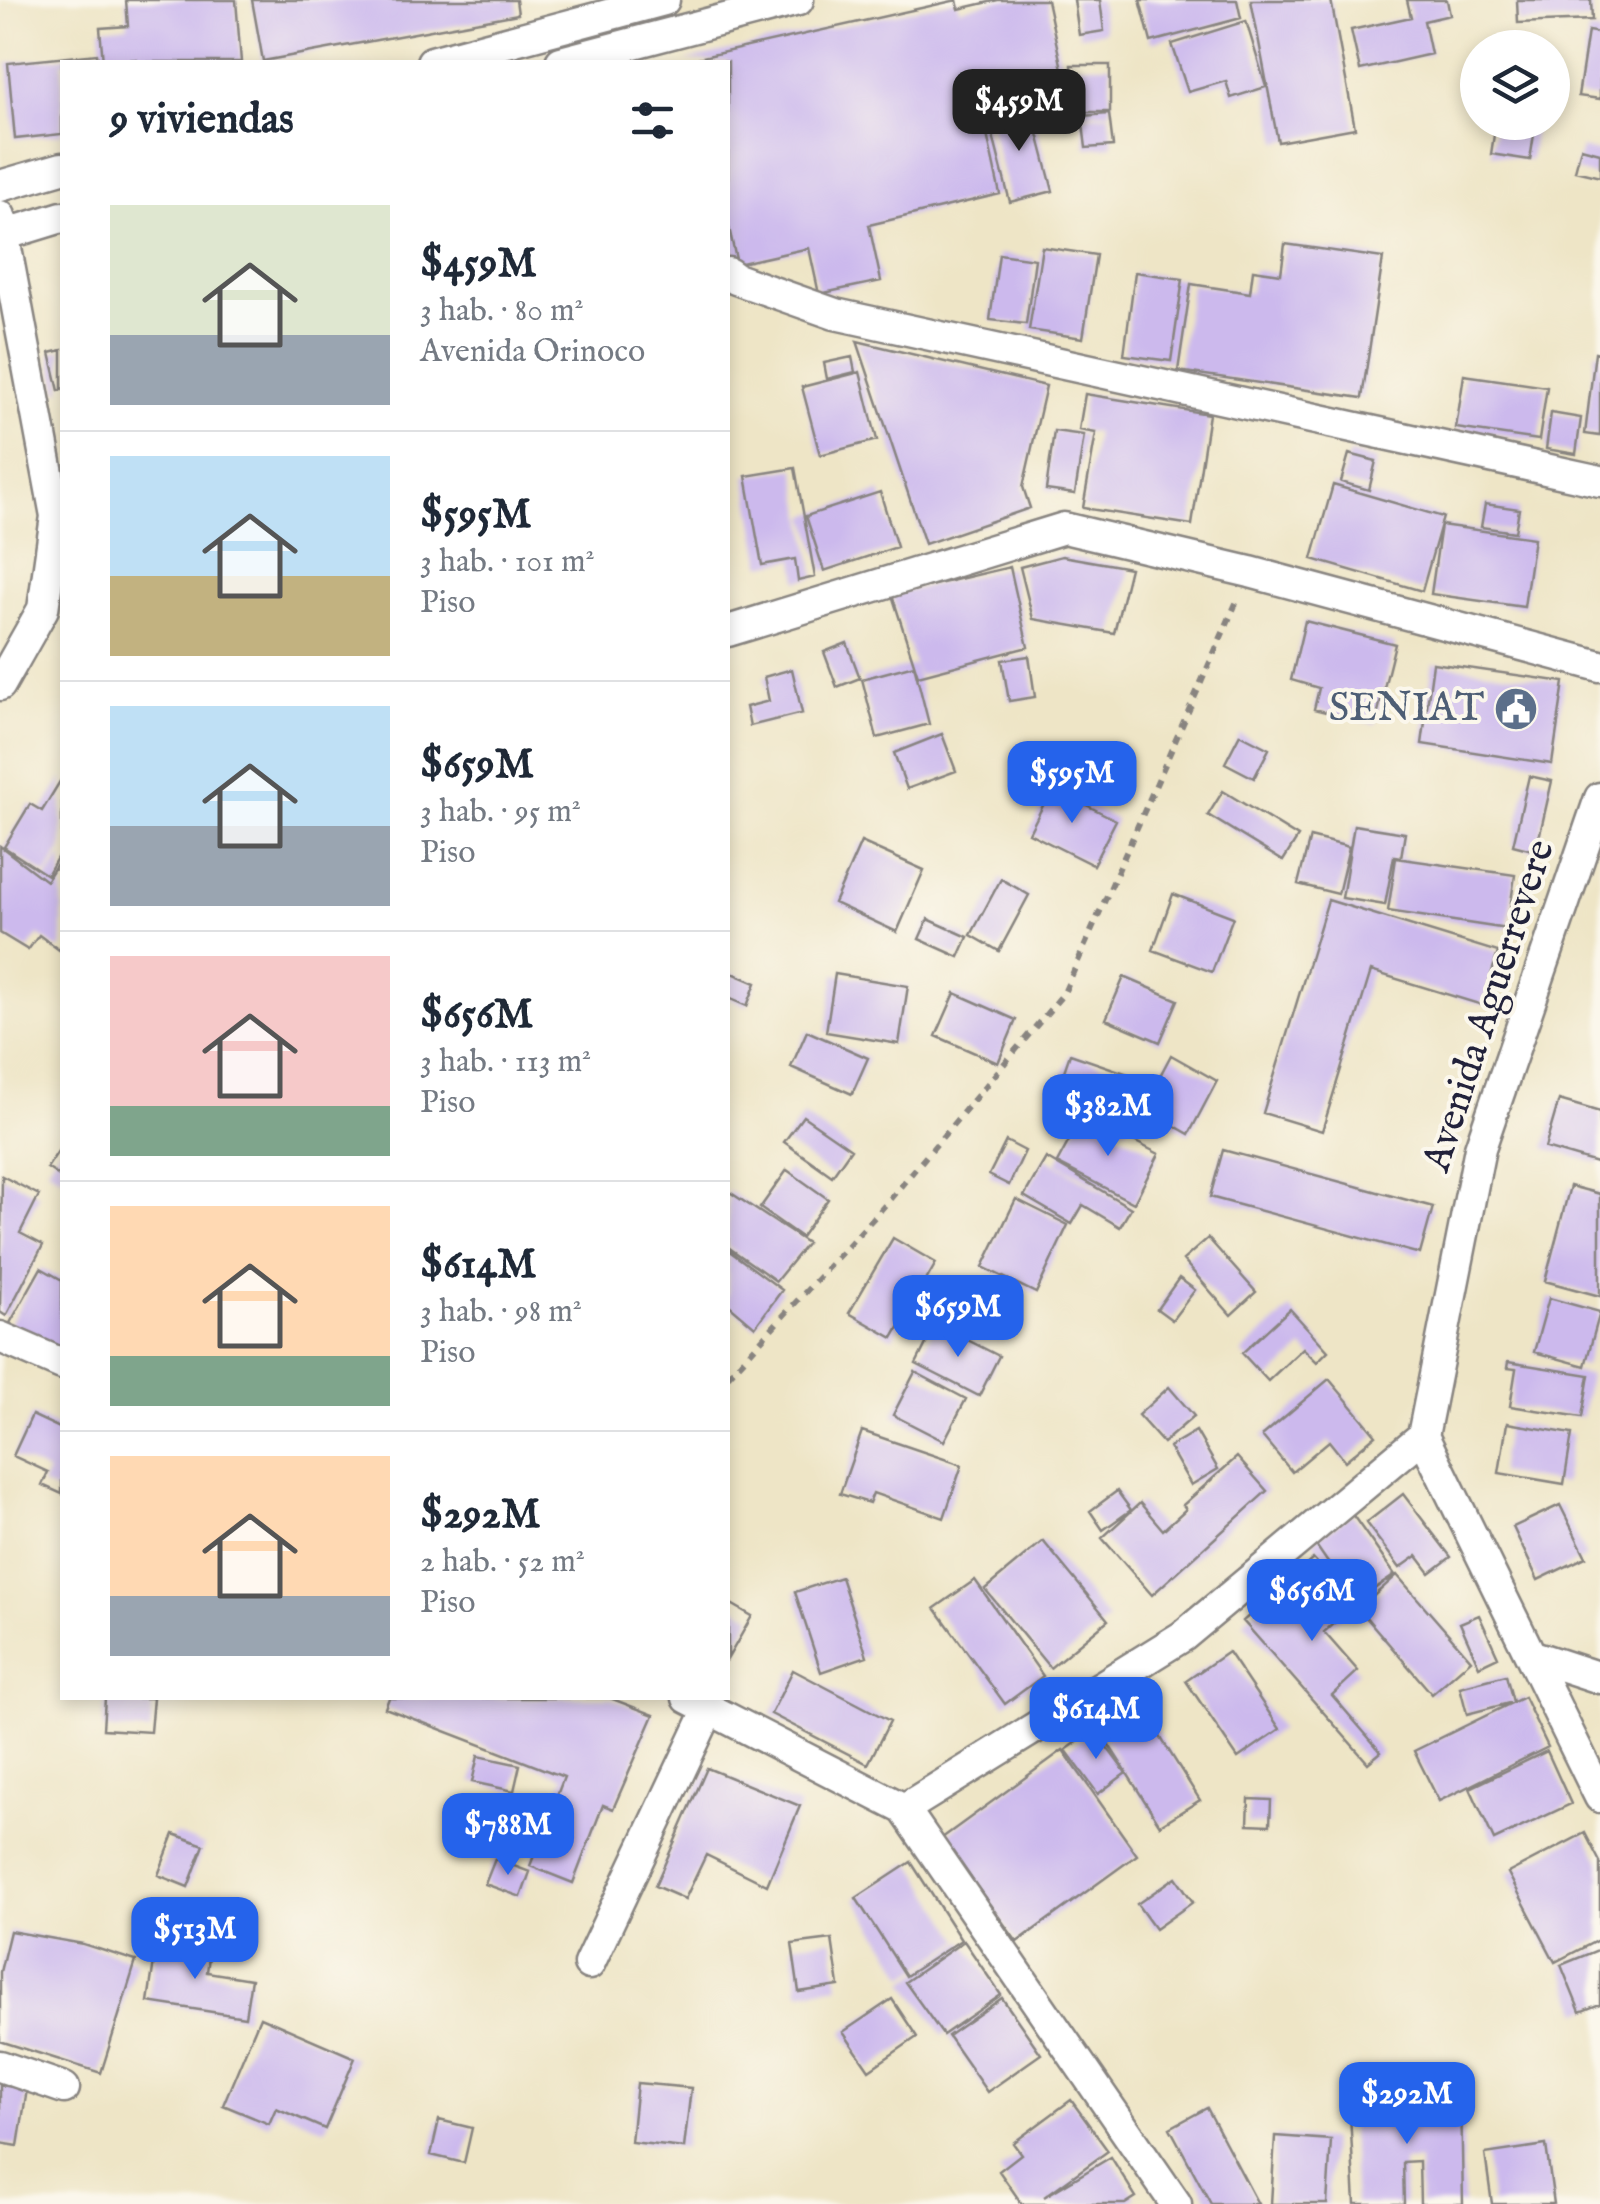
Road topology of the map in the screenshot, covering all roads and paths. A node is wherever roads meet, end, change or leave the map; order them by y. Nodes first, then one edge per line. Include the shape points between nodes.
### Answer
1 (664, 0) edge
2 (798, 0) edge
3 (588, 9) edge
4 (438, 60) edge
5 (580, 60) edge
6 (60, 169) edge
7 (0, 186) edge
8 (60, 217) edge
9 (1, 229) edge
10 (730, 274) edge
11 (1600, 481) edge
12 (1250, 572) junction
13 (730, 631) edge
14 (1600, 666) edge
15 (0, 686) edge
16 (1600, 798) edge
17 (0, 1337) edge
18 (60, 1363) edge
19 (730, 1374) edge
20 (1423, 1436) junction
21 (1533, 1656) junction
22 (1600, 1678) edge
23 (698, 1703) edge
24 (1600, 1797) edge
25 (904, 1808) junction
26 (589, 1964) dead end
27 (0, 2066) edge
28 (64, 2088) dead end
29 (1176, 2204) edge

1 - 3 street
2 - 5 street
3 - 4 street
3 - 5 street
6 - 7 street
8 - 9 street
9 - 15 street via 56,516 43,609
10 - 11 street via 835,314
12 - 13 street via 1064,528
12 - 14 street
12 - 19 path via 1064,992 879,1212
16 - 20 street, Avenida Aguerrevere via 1480,1148
17 - 18 street
20 - 21 street
20 - 25 street via 1183,1636
21 - 22 street
21 - 24 street
23 - 25 street
23 - 26 street
25 - 29 street
27 - 28 street

